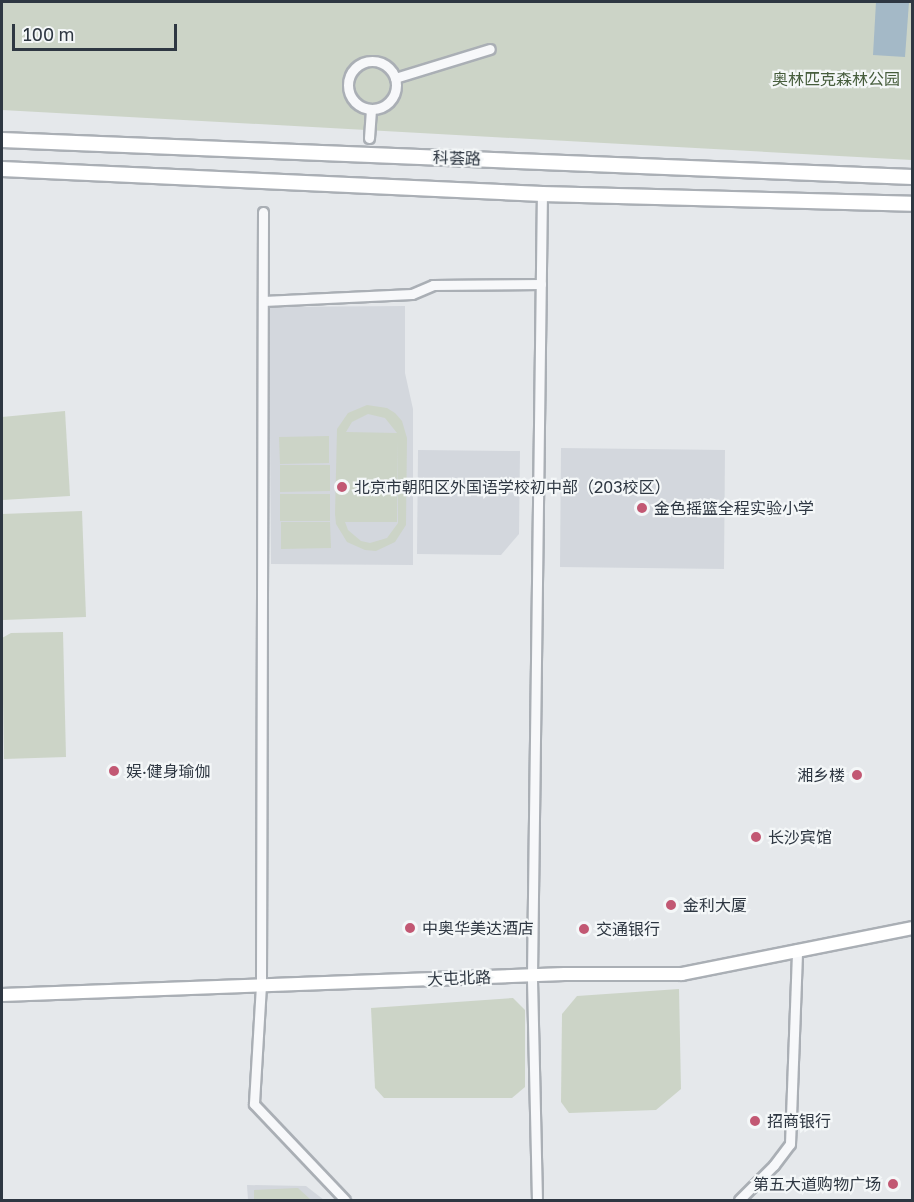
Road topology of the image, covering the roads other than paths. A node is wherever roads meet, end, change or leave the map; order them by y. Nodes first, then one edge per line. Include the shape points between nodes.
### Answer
1 (490, 49) dead end
2 (395, 78) junction
3 (371, 109) junction
4 (369, 138) dead end
5 (2, 140) edge
6 (2, 170) edge
7 (912, 177) edge
8 (542, 194) junction
9 (912, 204) edge
10 (263, 212) dead end
11 (541, 284) junction
12 (263, 301) junction
13 (912, 928) edge
14 (797, 949) junction
15 (532, 975) junction
16 (261, 985) junction
17 (2, 995) edge
18 (345, 1200) edge
19 (537, 1200) edge
20 (739, 1200) edge

1 - 2 street
2 - 3 street via 396,89 389,103
2 - 3 street via 389,68 374,62 359,65 353,71 350,93 359,105
3 - 4 street
5 - 7 main road, 科荟路
6 - 8 main road, 科荟路
8 - 9 main road, 科荟路
8 - 11 street
10 - 12 street
11 - 12 street via 433,285 412,294
11 - 15 street
12 - 16 street
13 - 14 street, 大屯北路
14 - 15 street, 大屯北路 via 682,974
14 - 20 street via 790,1144
15 - 16 street, 大屯北路
15 - 19 street
16 - 17 street, 大屯北路
16 - 18 street via 254,1104

